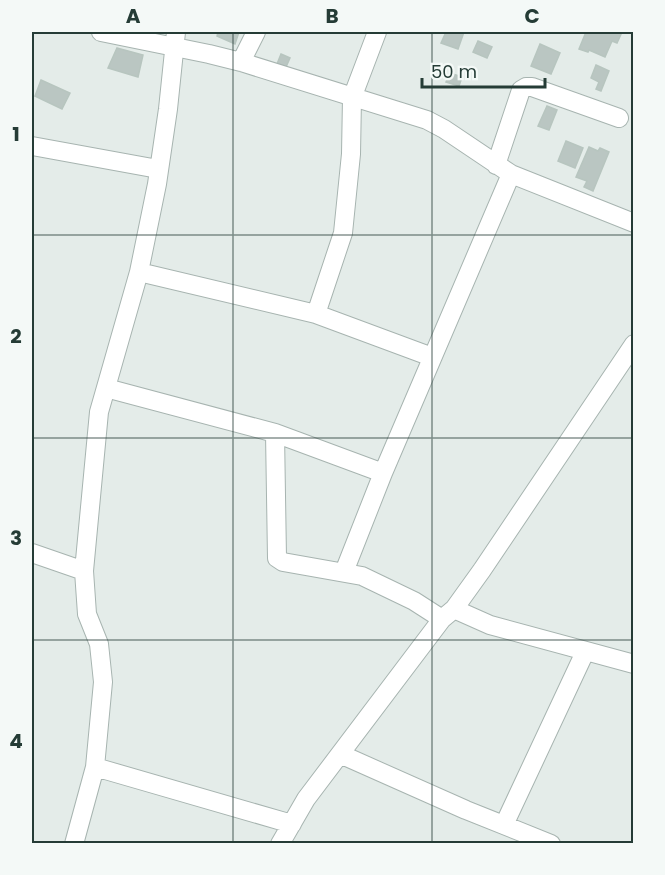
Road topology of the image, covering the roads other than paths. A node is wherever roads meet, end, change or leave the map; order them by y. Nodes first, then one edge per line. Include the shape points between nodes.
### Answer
1 (101, 32) edge
2 (256, 32) edge
3 (377, 32) edge
4 (175, 39) edge
5 (241, 62) junction
6 (352, 98) junction
7 (619, 118) dead end
8 (32, 146) edge
9 (158, 169) junction
10 (503, 170) junction
11 (633, 224) edge
12 (139, 272) junction
13 (316, 314) junction
14 (633, 344) edge
15 (432, 357) junction
16 (106, 387) junction
17 (275, 433) junction
18 (383, 473) junction
19 (32, 553) edge
20 (84, 571) junction
21 (344, 572) junction
22 (448, 614) junction
23 (585, 652) junction
24 (633, 664) edge
25 (340, 754) junction
26 (95, 767) junction
27 (291, 824) junction
28 (504, 825) junction
29 (74, 843) edge
30 (280, 843) edge
31 (550, 843) edge

1 - 4 street
2 - 5 street
3 - 6 street
4 - 5 street
4 - 9 street
5 - 6 street
6 - 10 street via 427,120
6 - 13 street via 343,233
7 - 10 street via 526,87 521,90
8 - 9 street
9 - 12 street
10 - 11 street
10 - 15 street
12 - 13 street
12 - 16 street
13 - 15 street
14 - 22 street
15 - 18 street
16 - 17 street
16 - 20 street via 99,412
17 - 18 street
17 - 21 street via 276,558
18 - 21 street
19 - 20 street
20 - 26 street via 87,614 99,644 103,682
21 - 22 street via 362,576
22 - 23 street
22 - 25 street
23 - 24 street
23 - 28 street
25 - 27 street
25 - 28 street
26 - 27 street
26 - 29 street
27 - 30 street
28 - 31 street

